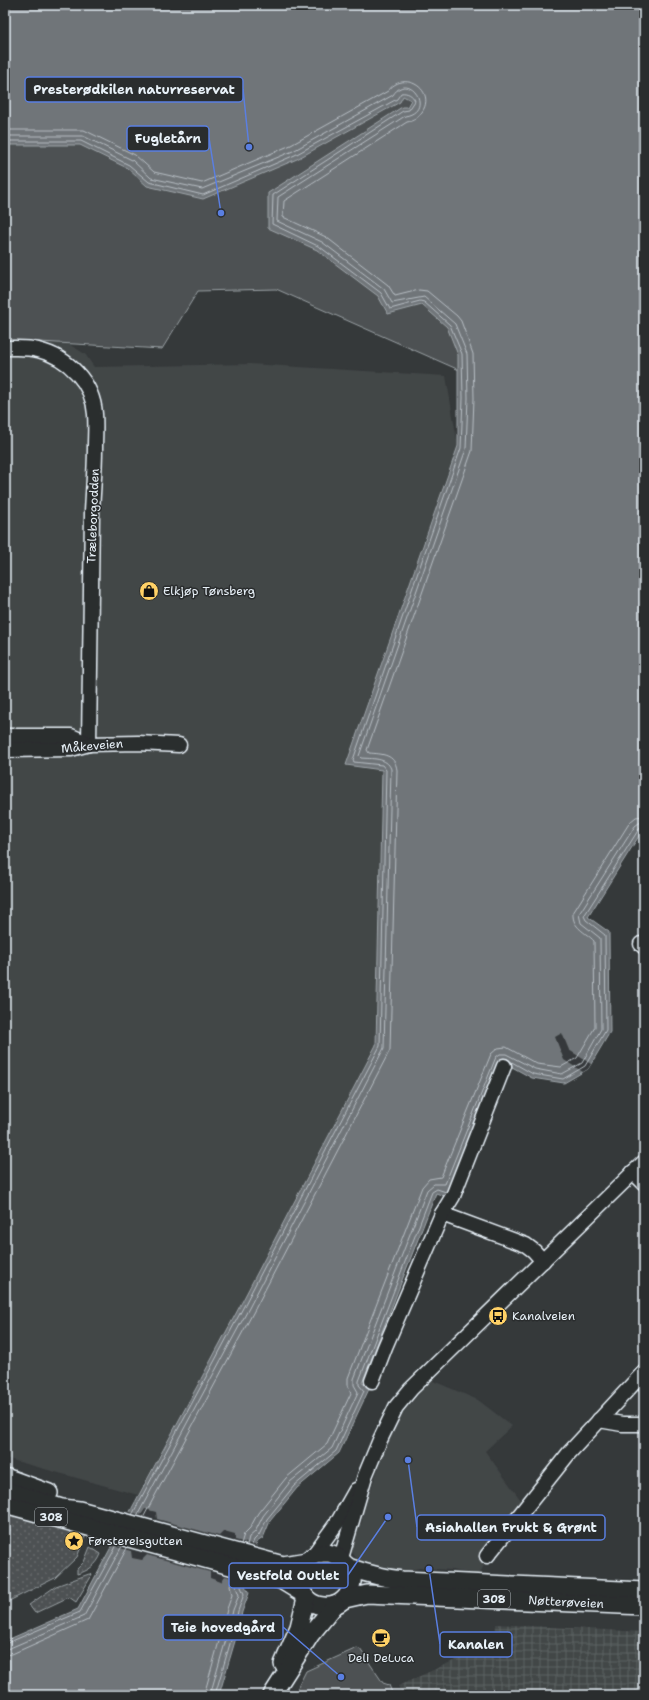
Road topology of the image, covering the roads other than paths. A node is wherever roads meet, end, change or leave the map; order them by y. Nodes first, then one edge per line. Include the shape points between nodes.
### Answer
1 (5, 348) edge
2 (5, 736) edge
3 (89, 744) junction
4 (179, 744) dead end
5 (5, 750) edge
6 (504, 1066) dead end
7 (644, 1162) edge
8 (634, 1172) junction
9 (644, 1183) edge
10 (442, 1214) junction
11 (543, 1261) junction
12 (644, 1372) edge
13 (372, 1381) dead end
14 (599, 1420) junction
15 (644, 1424) edge
16 (365, 1476) junction
17 (5, 1477) edge
18 (5, 1490) edge
19 (5, 1504) edge
20 (79, 1510) junction
21 (98, 1522) junction
22 (487, 1556) dead end
23 (310, 1559) junction
24 (345, 1562) junction
25 (270, 1569) junction
26 (644, 1592) edge
27 (304, 1595) junction
28 (340, 1602) junction
29 (644, 1606) edge
30 (271, 1695) edge

1 - 3 street, Træleborgodden via 39,350 67,363 77,371 86,386 95,413
2 - 3 street via 71,736
3 - 4 street, Måkeveien
3 - 5 street, Måkeveien via 71,749
6 - 10 street via 453,1196
7 - 8 street
8 - 9 street
8 - 11 street
10 - 11 street via 526,1246
10 - 13 street
11 - 16 street via 411,1389 396,1407
12 - 14 street
14 - 15 street
14 - 22 street via 569,1453
16 - 23 street via 339,1520
16 - 24 street
17 - 20 main road, 308 via 65,1500
18 - 20 main road, 308 via 62,1508
19 - 21 main road, 308
20 - 21 main road, 308
21 - 25 main road, 308
23 - 24 main road, 308 via 325,1553
23 - 25 main road, 308
23 - 27 main road via 299,1576
24 - 26 main road, Nøtterøveien / 308 via 379,1577 402,1580
24 - 28 main road via 352,1580 349,1594
25 - 27 main road, 308
27 - 28 main road, 308 via 319,1606 327,1607
27 - 30 main road via 299,1627
28 - 29 main road, Nøtterøveien / 308 via 367,1594
28 - 30 main road via 310,1634

